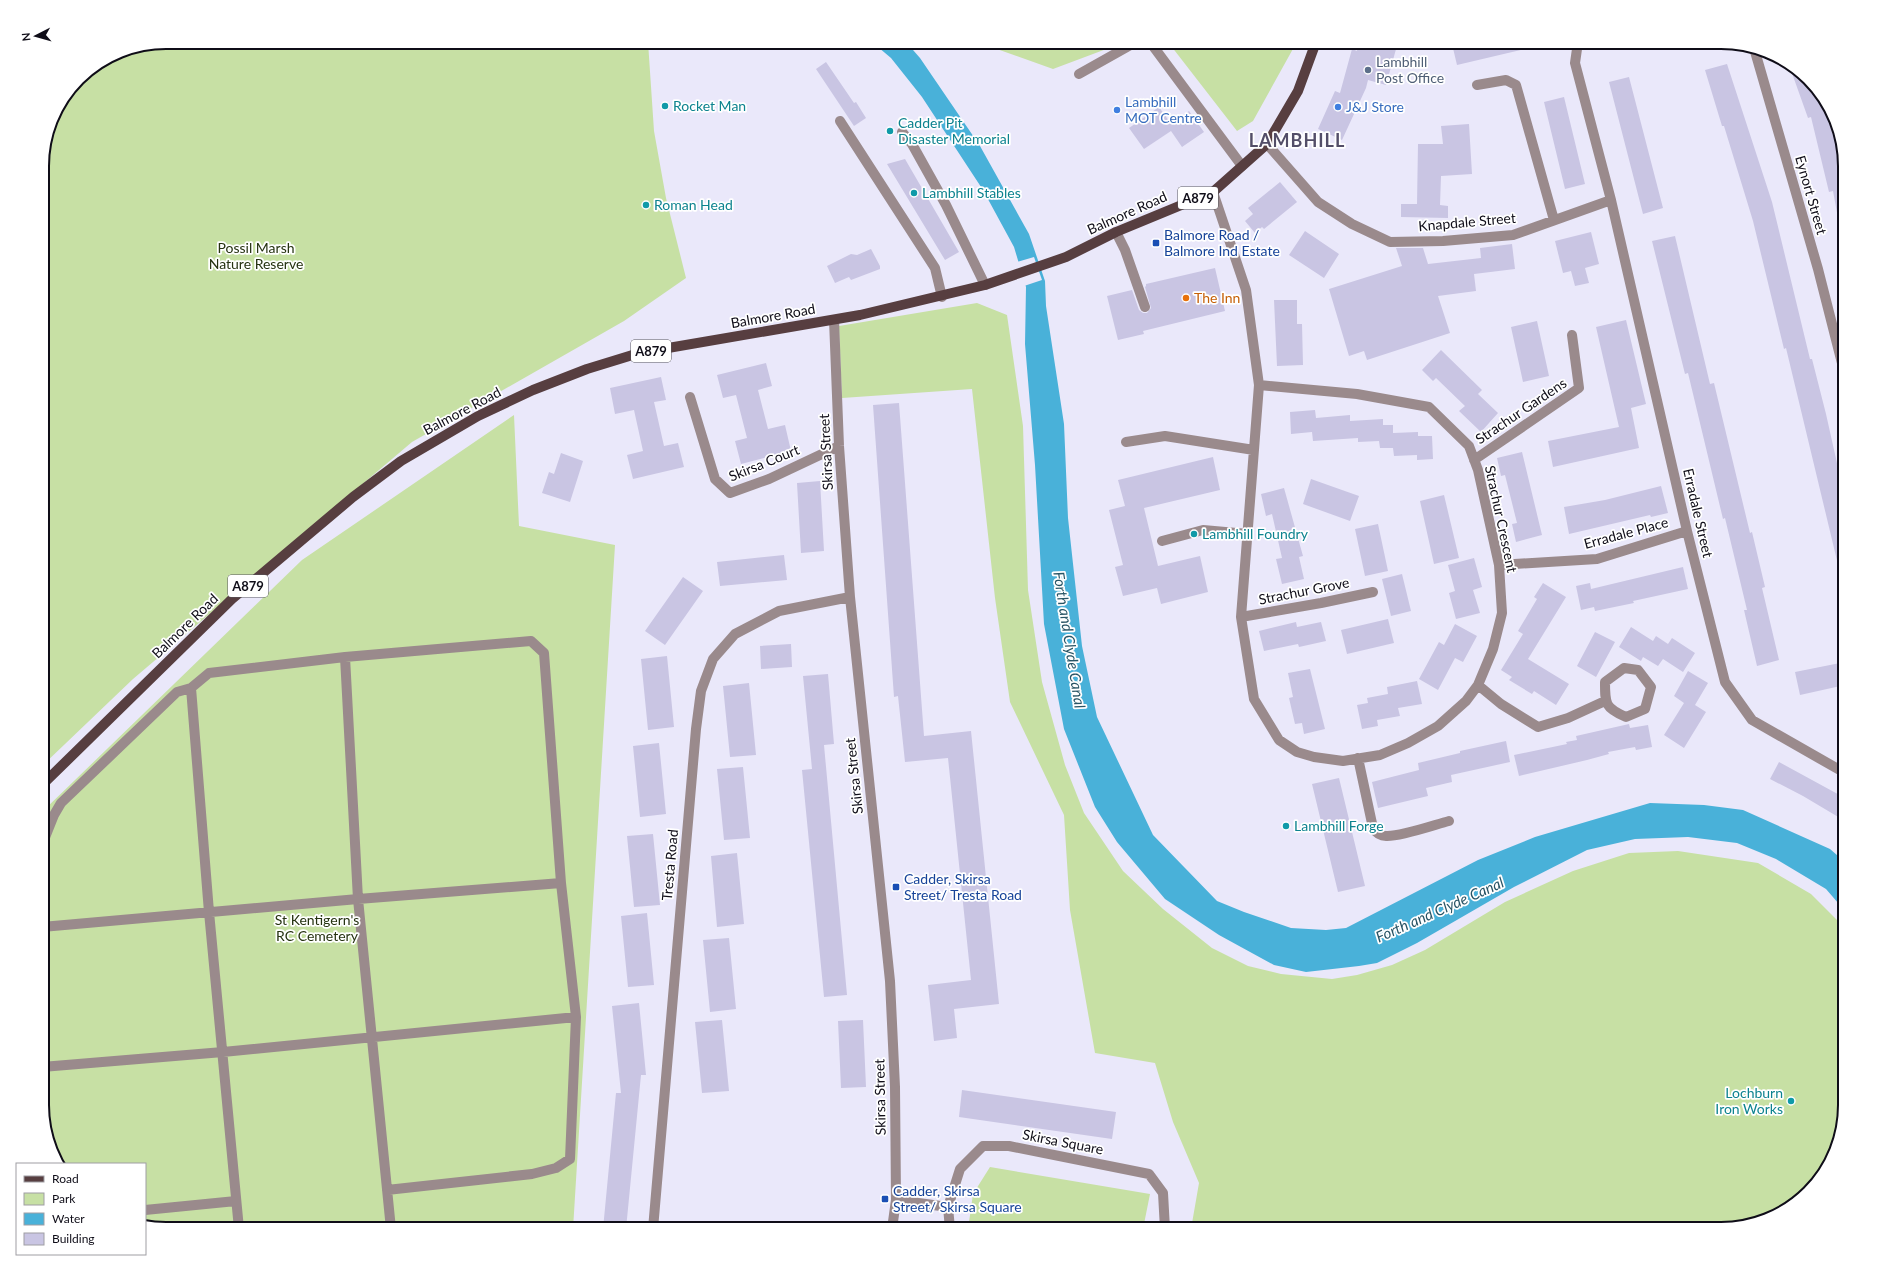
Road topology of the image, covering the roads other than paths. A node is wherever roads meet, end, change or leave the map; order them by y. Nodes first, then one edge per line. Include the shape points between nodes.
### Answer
1 (1124, 49) edge
2 (1155, 49) edge
3 (1313, 49) edge
4 (1577, 49) edge
5 (1756, 54) edge
6 (1079, 74) dead end
7 (1477, 85) dead end
8 (840, 121) dead end
9 (902, 132) dead end
10 (1267, 144) junction
11 (1242, 166) junction
12 (1213, 192) junction
13 (1611, 200) junction
14 (1554, 220) junction
15 (1116, 232) junction
16 (985, 285) junction
17 (942, 297) junction
18 (1145, 306) dead end
19 (834, 320) junction
20 (1572, 335) dead end
21 (1838, 348) edge
22 (1259, 385) junction
23 (690, 397) dead end
24 (1126, 442) dead end
25 (840, 446) junction
26 (1254, 450) junction
27 (1474, 460) junction
28 (1687, 531) junction
29 (1248, 534) junction
30 (1162, 540) dead end
31 (1500, 565) junction
32 (1373, 592) dead end
33 (850, 597) junction
34 (1241, 617) junction
35 (346, 657) junction
36 (1478, 685) junction
37 (191, 688) junction
38 (1605, 701) junction
39 (1358, 758) junction
40 (1838, 769) edge
41 (49, 778) edge
42 (1449, 821) dead end
43 (49, 828) edge
44 (561, 883) junction
45 (358, 899) junction
46 (209, 912) junction
47 (49, 926) edge
48 (576, 1017) junction
49 (372, 1037) junction
50 (223, 1052) junction
51 (49, 1066) edge
52 (387, 1190) junction
53 (896, 1200) junction
54 (236, 1201) junction
55 (948, 1207) junction
56 (146, 1210) edge
57 (238, 1222) edge
58 (390, 1222) edge
59 (654, 1222) edge
60 (893, 1222) edge
61 (949, 1222) edge
62 (1165, 1222) edge

1 - 6 street
2 - 11 street
3 - 10 main road, Balmore Road / A879 via 1298,91
4 - 13 street via 1575,63
5 - 21 street, Eynort Street
7 - 14 street via 1506,80 1516,85
8 - 17 street via 935,268
9 - 16 street via 912,144 946,205
10 - 11 main road, Balmore Road / A879
10 - 14 street, Knapdale Street via 1318,202 1352,224 1390,242 1443,241 1513,235
11 - 12 main road, Balmore Road / A879
12 - 15 main road, Balmore Road / A879
12 - 22 street, Strachur Crescent via 1246,290
13 - 14 street, Knapdale Street
13 - 28 street, Erradale Street
15 - 16 main road, Balmore Road / A879 via 1066,257
15 - 18 street
16 - 17 main road, Balmore Road / A879
17 - 19 main road, Balmore Road / A879
19 - 25 street, Skirsa Street
19 - 41 main road, Balmore Road / A879 via 639,353 587,369 533,390 478,416 401,461 353,497 232,599
20 - 27 street, Strachur Gardens via 1579,388
22 - 26 street, Strachur Crescent
22 - 27 street, Strachur Crescent via 1357,394 1429,407 1469,446
23 - 25 street, Skirsa Court via 716,479 730,493 769,479
24 - 26 street via 1165,436
25 - 33 street, Skirsa Street
26 - 29 street, Strachur Crescent
27 - 31 street, Strachur Crescent
28 - 31 street, Erradale Place via 1597,558
28 - 40 street, Erradale Street via 1725,682 1752,720
29 - 30 street via 1203,530
29 - 34 street, Strachur Crescent
31 - 36 street, Strachur Crescent via 1502,613 1493,649
32 - 34 street, Strachur Grove
33 - 53 street, Skirsa Street via 890,981 895,1087
33 - 59 street, Tresta Road via 779,612 735,634 713,659 701,691
34 - 39 street, Strachur Crescent via 1254,699 1279,740 1297,752 1314,757 1343,761
35 - 37 street via 209,672
35 - 44 street via 531,641 544,653
35 - 45 street
36 - 38 street via 1501,704 1538,727 1568,718
36 - 39 street, Strachur Crescent via 1466,702 1438,726 1380,755
37 - 43 street via 177,692 61,803
37 - 46 street
38 - 38 street via 1605,682 1624,668 1638,670 1651,687 1644,710 1626,716 1612,711
39 - 42 street via 1373,828 1380,835 1390,836
44 - 45 street
44 - 48 street
45 - 46 street
45 - 49 street
46 - 47 street
46 - 50 street
48 - 49 street
48 - 52 street via 570,1159 556,1168 532,1174
49 - 50 street
49 - 52 street
50 - 51 street
50 - 54 street
52 - 58 street
53 - 55 street
53 - 60 street, Skirsa Street
54 - 56 street
54 - 57 street
55 - 61 street, Skirsa Square
55 - 62 street, Skirsa Square via 960,1169 983,1146 1009,1146 1149,1174 1163,1193

